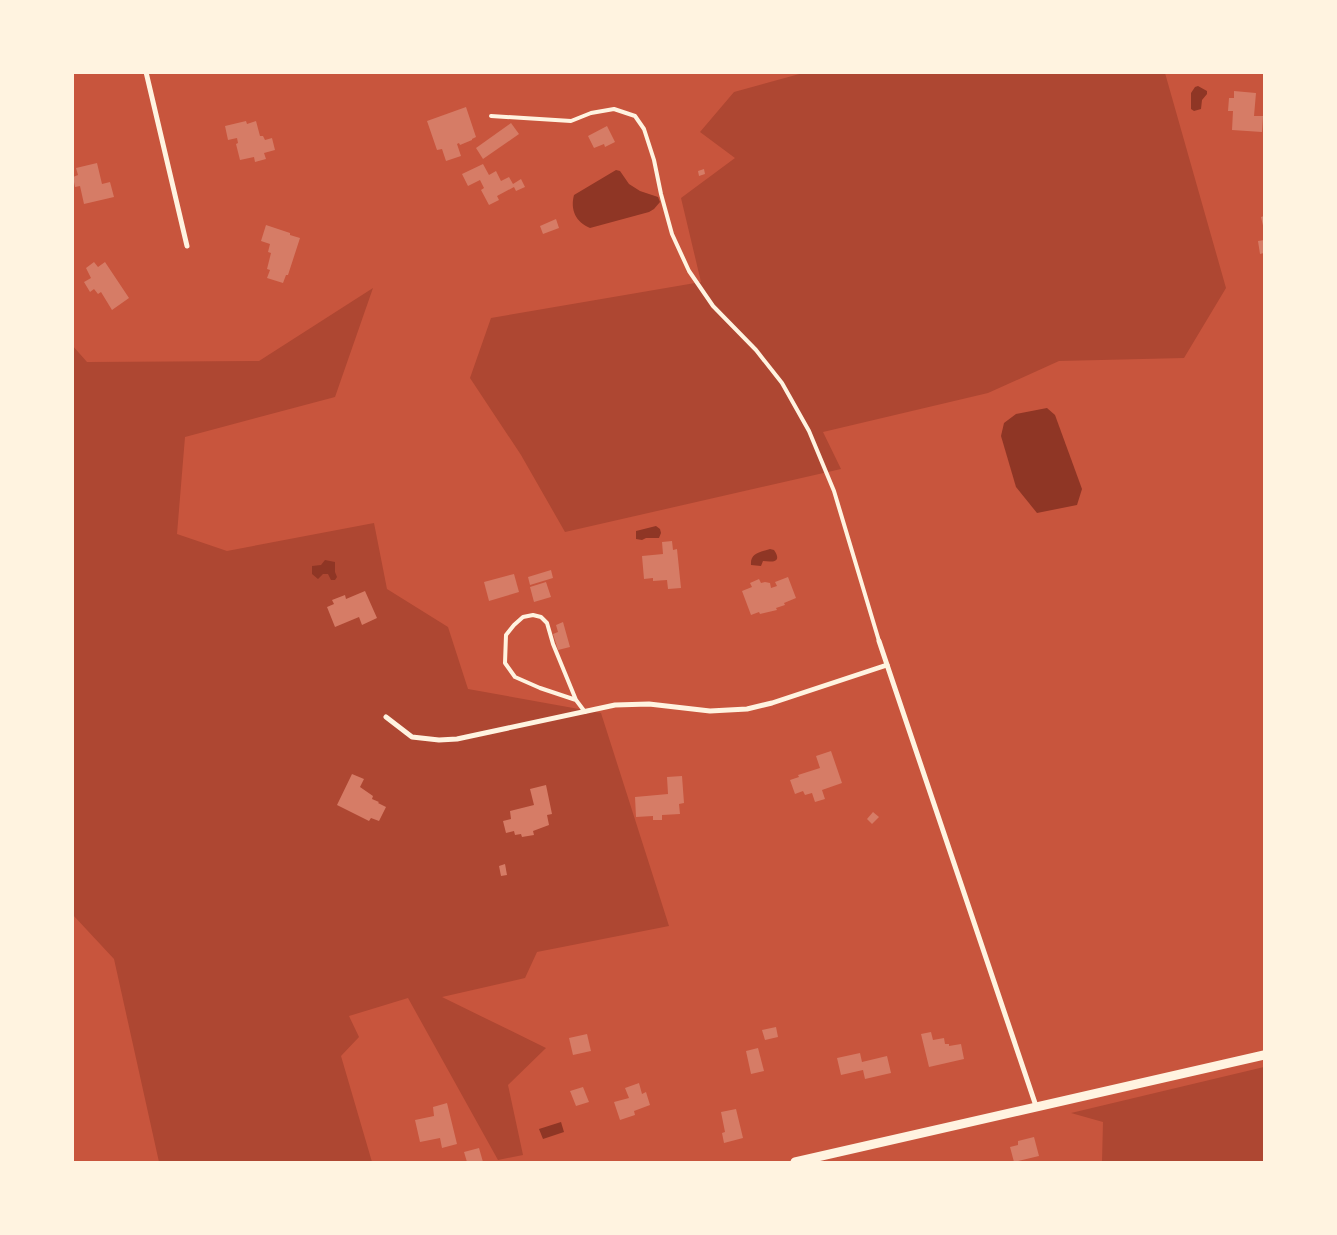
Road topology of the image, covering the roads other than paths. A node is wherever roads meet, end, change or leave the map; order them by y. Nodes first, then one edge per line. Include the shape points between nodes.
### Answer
1 (146, 72) edge
2 (492, 116) dead end
3 (187, 246) dead end
4 (879, 641) joint
5 (887, 665) junction
6 (576, 700) junction
7 (585, 712) junction
8 (386, 717) dead end
9 (1264, 1054) edge
10 (1036, 1106) junction
11 (795, 1162) edge

1 - 3 street
2 - 4 lane via 571,121 614,109 635,116 644,129 672,234 689,271 713,306 756,350 782,383 809,431 834,491
4 - 5 street
5 - 7 street via 746,709 710,711 632,704
5 - 10 street
6 - 6 lane via 515,677 505,663 506,635 523,617 533,615 547,623 552,644
6 - 7 lane
7 - 8 street via 457,740 412,737
9 - 10 street
10 - 11 street

